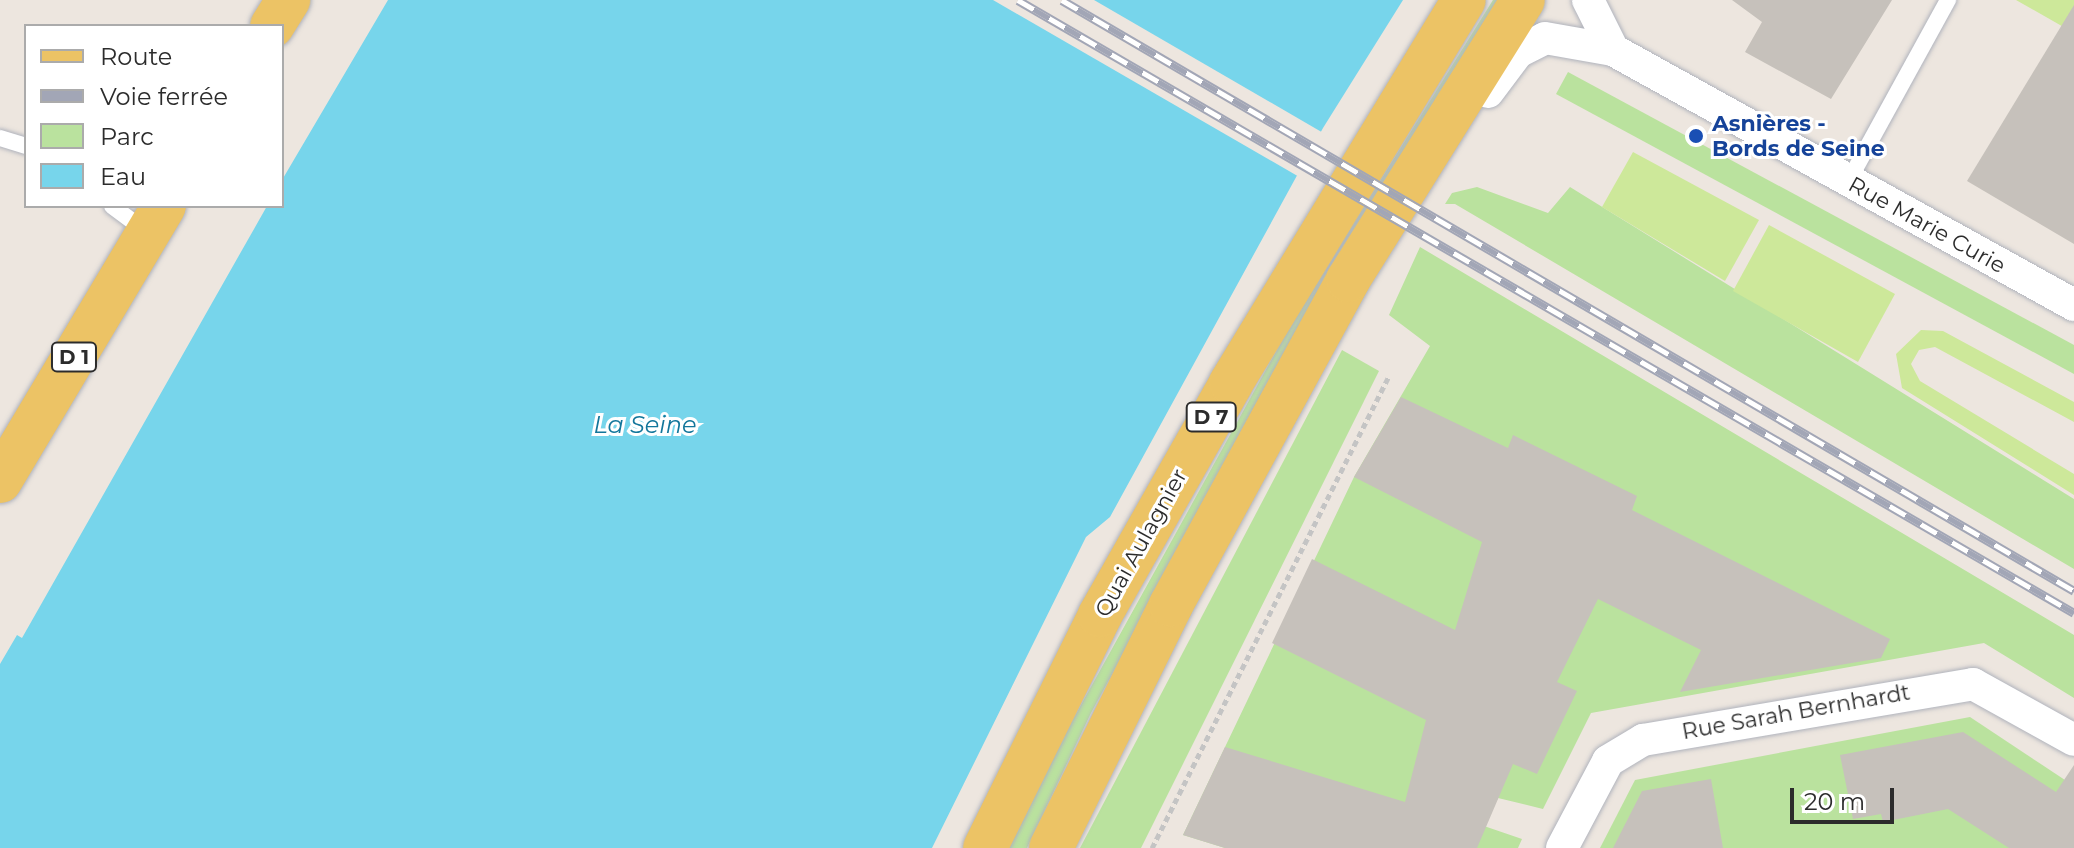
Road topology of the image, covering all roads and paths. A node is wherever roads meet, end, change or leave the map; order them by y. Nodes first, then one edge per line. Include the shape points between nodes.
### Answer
1 (288, 0) edge
2 (1464, 0) edge
3 (1523, 0) edge
4 (1588, 0) edge
5 (1948, 0) edge
6 (273, 24) edge
7 (1613, 50) junction
8 (0, 125) edge
9 (13, 141) edge
10 (1848, 182) junction
11 (1402, 194) junction
12 (118, 208) edge
13 (156, 220) edge
14 (2074, 305) edge
15 (1389, 376) dead end
16 (0, 455) edge
17 (0, 481) edge
18 (2074, 740) edge
19 (985, 848) edge
20 (1051, 848) edge
21 (1152, 848) edge
22 (1562, 848) edge

1 - 6 main road
2 - 19 main road, Quai Aulagnier / D 7 via 1231,383 1100,615
3 - 11 main road, D 7
4 - 7 street
5 - 10 lane
7 - 10 street, Rue Marie Curie
7 - 11 street, Rue Marie Curie via 1556,38 1518,52 1464,129
8 - 9 lane
10 - 14 street, Rue Marie Curie
11 - 20 main road, D 7 via 1171,605
12 - 13 lane
13 - 16 main road, D 1
13 - 17 main road, D 1
15 - 21 path
18 - 22 street, Rue Sarah Bernhardt via 1973,684 1643,740 1608,761

